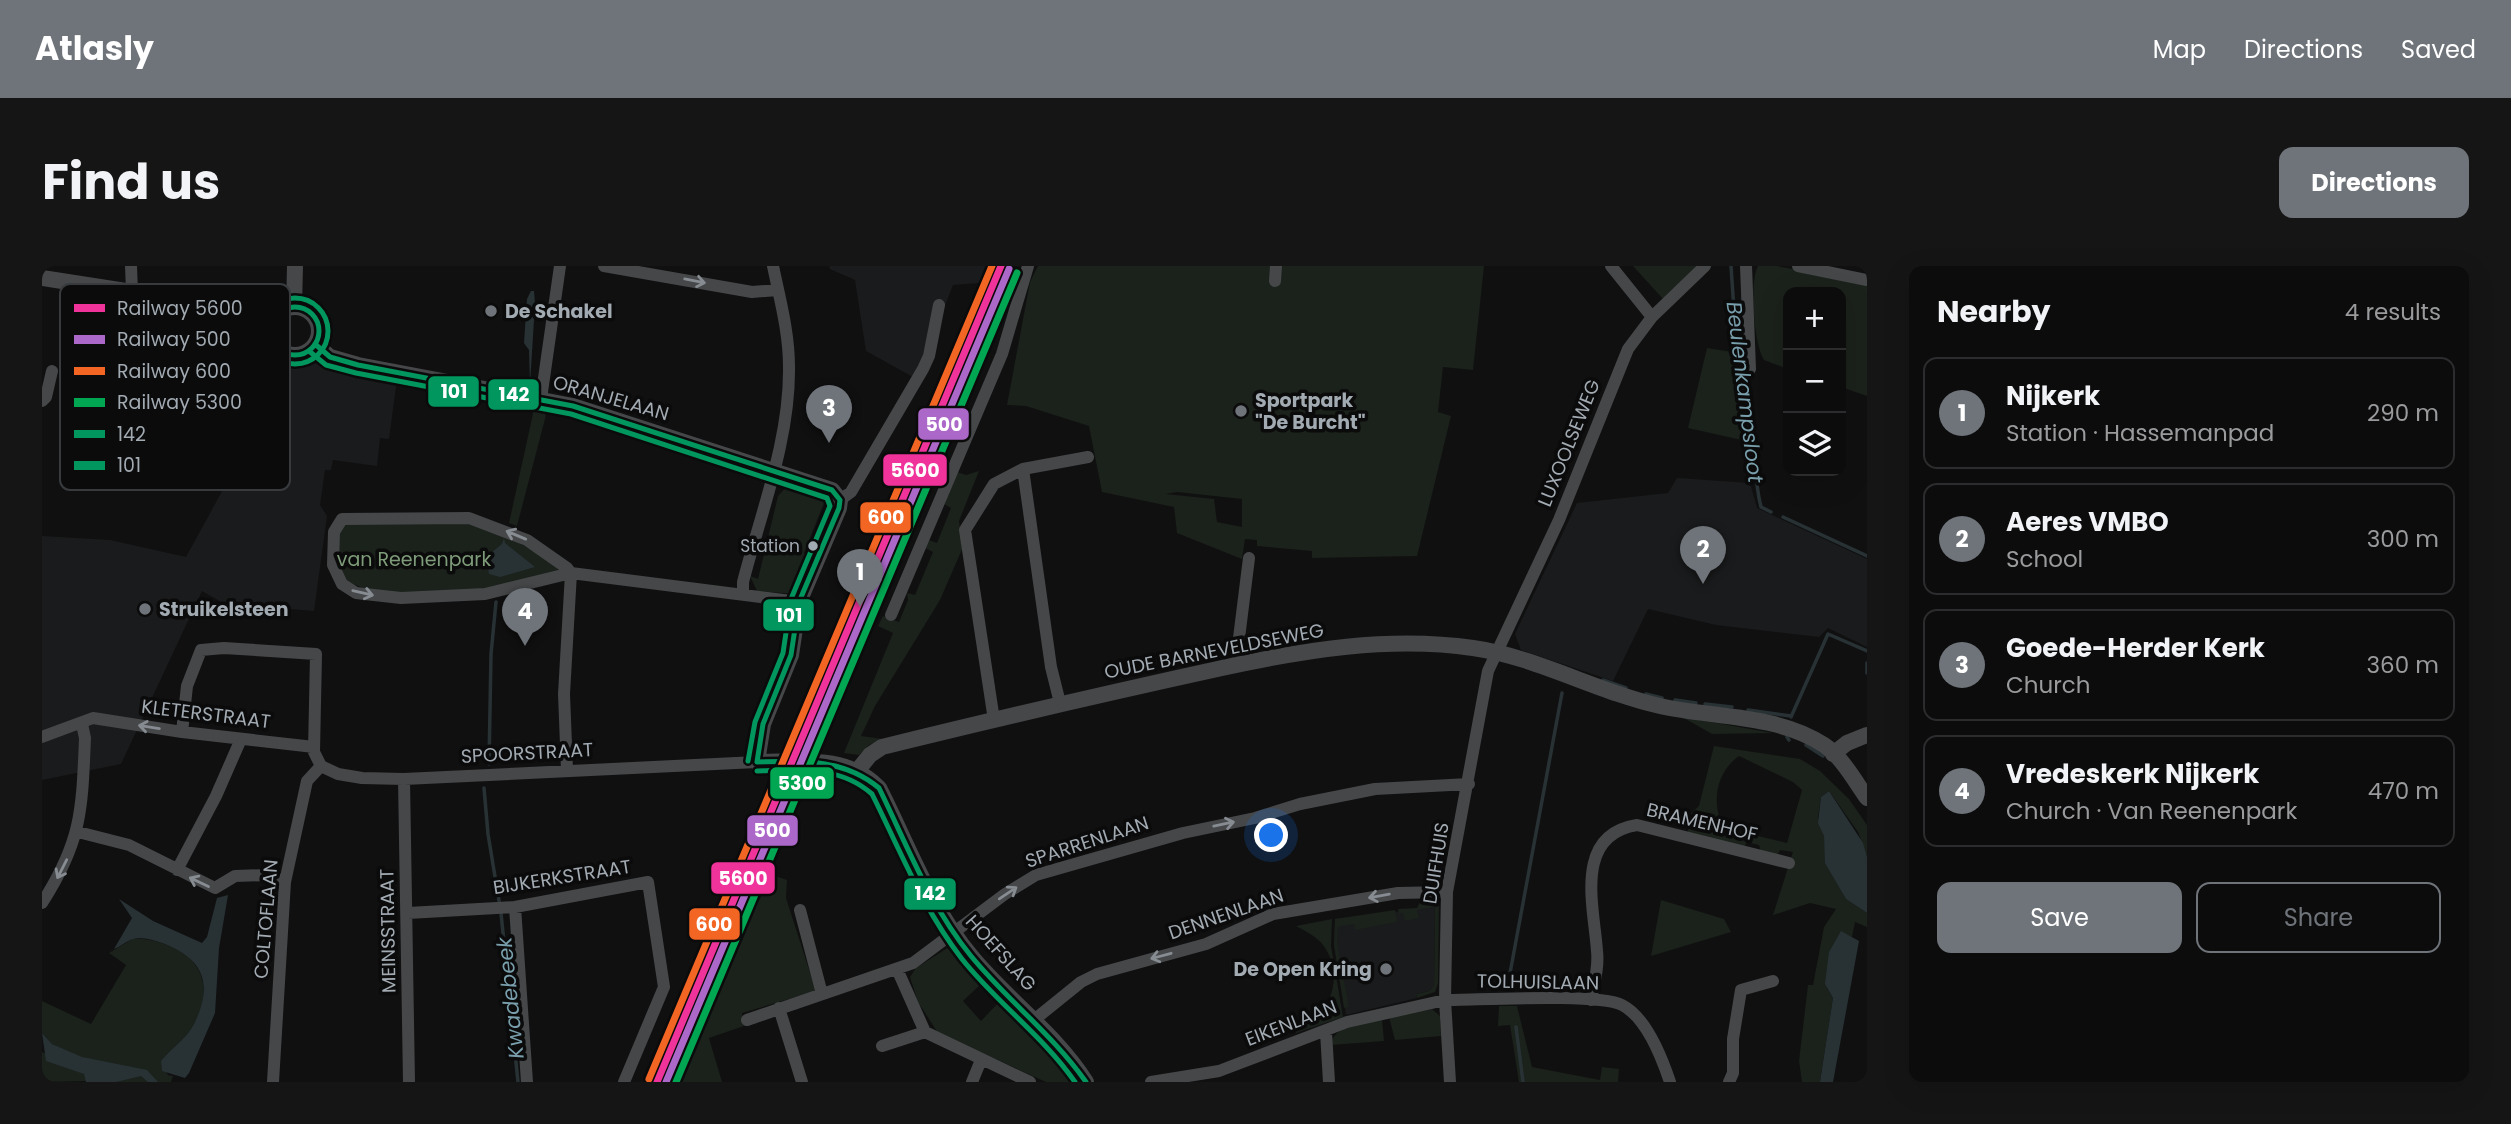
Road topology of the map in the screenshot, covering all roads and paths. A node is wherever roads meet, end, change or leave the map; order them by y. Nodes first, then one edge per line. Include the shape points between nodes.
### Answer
1 (131, 266) edge
2 (295, 266) edge
3 (560, 266) edge
4 (604, 266) edge
5 (773, 266) edge
6 (1028, 266) edge
7 (1276, 266) edge
8 (1611, 266) edge
9 (1705, 266) edge
10 (1746, 266) edge
11 (1798, 266) edge
12 (42, 278) edge
13 (1867, 279) edge
14 (1275, 281) dead end
15 (81, 284) edge
16 (132, 284) edge
17 (778, 290) junction
18 (939, 305) dead end
19 (294, 307) junction
20 (290, 309) edge
21 (1652, 317) junction
22 (315, 344) junction
23 (290, 353) edge
24 (1750, 369) dead end
25 (52, 372) dead end
26 (541, 399) junction
27 (42, 401) edge
28 (1088, 457) dead end
29 (1023, 469) junction
30 (773, 471) junction
31 (840, 500) junction
32 (1249, 558) dead end
33 (571, 573) junction
34 (743, 595) junction
35 (799, 602) junction
36 (891, 615) dead end
37 (1497, 653) junction
38 (1239, 663) junction
39 (1060, 703) junction
40 (994, 720) junction
41 (88, 721) junction
42 (182, 732) junction
43 (1867, 735) edge
44 (42, 737) edge
45 (241, 739) junction
46 (314, 747) junction
47 (1833, 754) junction
48 (757, 762) junction
49 (321, 766) junction
50 (567, 770) junction
51 (858, 770) junction
52 (404, 779) junction
53 (1469, 784) junction
54 (1867, 798) edge
55 (78, 832) junction
56 (1789, 863) dead end
57 (177, 870) junction
58 (285, 882) junction
59 (1447, 892) junction
60 (42, 903) edge
61 (515, 907) junction
62 (800, 910) dead end
63 (408, 913) junction
64 (954, 934) junction
65 (897, 969) junction
66 (1773, 981) dead end
67 (822, 994) junction
68 (1445, 1000) junction
69 (1591, 1000) junction
70 (779, 1008) junction
71 (747, 1020) dead end
72 (1034, 1020) junction
73 (925, 1032) junction
74 (1326, 1032) junction
75 (882, 1046) dead end
76 (981, 1060) junction
77 (1220, 1077) edge
78 (273, 1082) edge
79 (409, 1082) edge
80 (527, 1082) edge
81 (624, 1082) edge
82 (802, 1082) edge
83 (972, 1082) edge
84 (1030, 1082) edge
85 (1086, 1082) edge
86 (1151, 1082) edge
87 (1329, 1082) edge
88 (1450, 1082) edge
89 (1670, 1082) edge
90 (1729, 1082) edge

1 - 16 street
2 - 19 street
3 - 26 street
4 -> 17 street via 752,292
5 - 17 street
6 - 36 street via 1002,354
7 - 14 street
8 - 21 street
9 - 21 street, LUXOOLSEWEG
10 - 24 street
11 - 13 street
12 - 15 street
17 - 30 street via 789,381
18 - 31 street via 923,369 852,492
19 - 20 street
19 - 22 street via 308,311 317,323
21 - 37 street, LUXOOLSEWEG via 1628,349 1559,520
22 - 23 street via 298,355
22 - 26 street, ORANJELAAN via 330,357 358,365
25 - 27 street
26 - 30 street, ORANJELAAN
28 - 29 street
29 - 39 street
29 - 40 street via 989,489 965,530
30 - 31 street, ORANJELAAN via 832,491
30 - 34 street
31 - 35 street
32 - 38 street
33 -> 33 street via 553,555 527,540 468,518 346,518 334,532 333,565 342,584 356,593 401,598 485,594
33 - 34 street
33 - 50 street via 564,694
34 - 35 street
35 - 48 street via 791,655 763,723
37 - 38 street, OUDE BARNEVELDSEWEG via 1438,645 1354,645
37 - 47 street, OUDE BARNEVELDSEWEG via 1657,706 1779,727 1811,738
37 - 53 street, DUIFHUIS via 1488,671
38 - 39 street, OUDE BARNEVELDSEWEG
39 - 40 street, OUDE BARNEVELDSEWEG
40 - 51 street, OUDE BARNEVELDSEWEG via 882,747
42 -> 41 street, KLETERSTRAAT
41 - 44 street
41 - 55 street
42 - 45 street, KLETERSTRAAT
42 - 46 street via 187,686 201,650 316,654
43 - 47 street
45 - 46 street, KLETERSTRAAT
45 - 57 street
46 - 49 street
47 - 54 street, OUDE BARNEVELDSEWEG
48 - 50 street, SPOORSTRAAT
48 - 51 street via 838,763
49 - 52 street, SPOORSTRAAT via 350,776
49 - 58 street, COLTOFLAAN via 307,782
50 - 52 street, SPOORSTRAAT
51 - 64 street, HOEFSLAG via 879,788
52 - 63 street, MEINSSTRAAT
53 - 59 street, DUIFHUIS
64 -> 53 street, SPARRENLAAN via 1036,875 1110,853 1375,789
55 - 57 street via 129,845
55 -> 60 street via 64,868
56 - 69 street, BRAMENHOF via 1637,825 1619,828 1602,844 1593,866 1590,899 1598,954
58 -> 57 street via 267,875 236,876 215,888
58 - 78 street, COLTOFLAAN
59 - 68 street, DUIFHUIS
59 -> 72 street, DENNENLAAN via 1398,893 1273,914 1206,944 1097,974
61 - 63 street, BIJKERKSTRAAT
61 - 80 street
61 - 81 street, BIJKERKSTRAAT via 648,882 664,987
62 - 67 street
63 - 79 street, MEINSSTRAAT
64 - 65 street, SPARRENLAAN
64 - 72 street, HOEFSLAG
65 - 67 street, SPARRENLAAN
65 - 73 street
66 - 90 street via 1741,989
67 - 70 street, SPARRENLAAN
68 - 69 street, TOLHUISLAAN
68 - 74 street, EIKENLAAN via 1347,1022
68 - 88 street, DUIFHUIS
69 - 89 street, TOLHUISLAAN via 1637,1009
70 - 71 street, SPARRENLAAN
70 - 82 street
72 - 85 street, HOEFSLAG
73 - 75 street
73 - 76 street
74 - 77 street, EIKENLAAN via 1303,1037
74 - 87 street
76 - 83 street
76 - 84 street
77 - 86 street, EIKENLAAN

